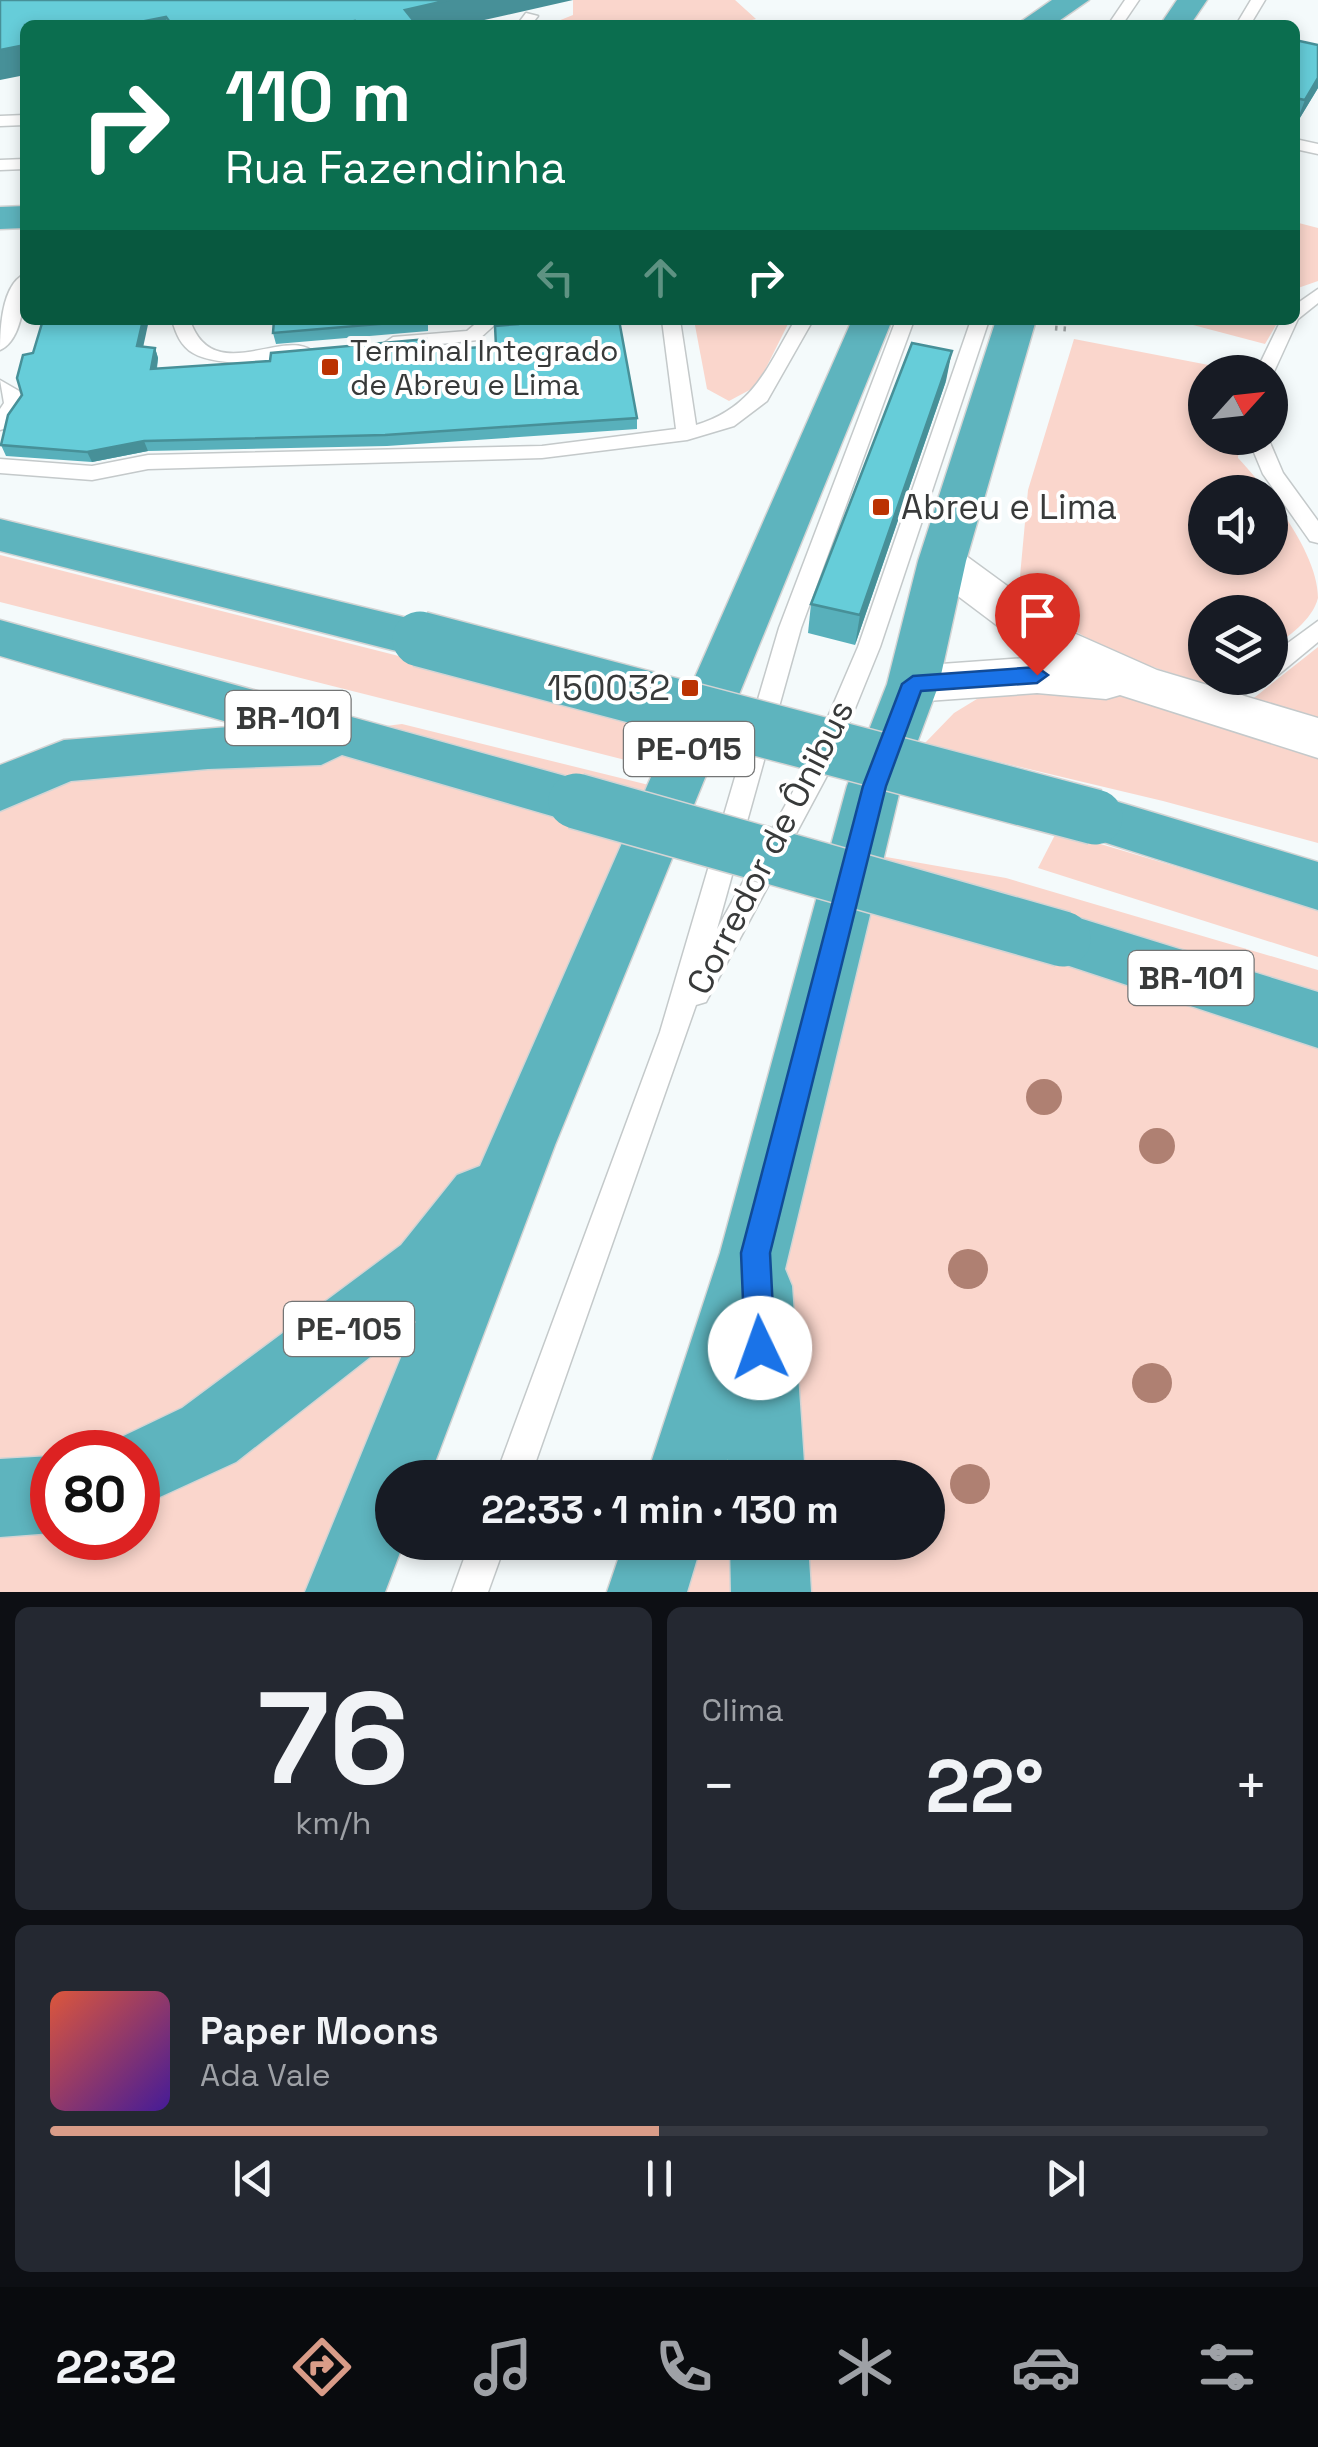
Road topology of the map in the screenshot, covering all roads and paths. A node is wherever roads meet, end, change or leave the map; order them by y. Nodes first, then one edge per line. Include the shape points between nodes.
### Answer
1 (1074, 0) edge
2 (1040, 20) edge
3 (20, 292) edge
4 (182, 325) edge
5 (485, 325) edge
6 (673, 325) edge
7 (802, 325) edge
8 (902, 325) edge
9 (978, 325) edge
10 (1034, 325) edge
11 (1041, 325) edge
12 (1068, 325) edge
13 (1288, 325) edge
14 (864, 331) edge
15 (0, 344) edge
16 (376, 344) edge
17 (319, 350) edge
18 (1273, 355) edge
19 (0, 386) edge
20 (0, 424) edge
21 (687, 434) junction
22 (1265, 455) edge
23 (0, 466) edge
24 (0, 535) edge
25 (1318, 536) edge
26 (942, 561) junction
27 (1318, 629) edge
28 (0, 638) edge
29 (1288, 654) edge
30 (913, 684) junction
31 (1142, 684) junction
32 (1226, 695) edge
33 (1210, 704) junction
34 (1318, 738) edge
35 (376, 743) junction
36 (0, 789) edge
37 (1318, 886) edge
38 (1318, 1020) edge
39 (674, 1032) junction
40 (522, 1145) junction
41 (755, 1253) junction
42 (160, 1459) edge
43 (519, 1460) edge
44 (690, 1460) edge
45 (766, 1460) edge
46 (30, 1496) edge
47 (0, 1498) edge
48 (482, 1560) edge
49 (658, 1560) edge
50 (771, 1560) edge
51 (345, 1592) edge
52 (470, 1592) edge
53 (648, 1592) edge
54 (772, 1592) edge

1 - 2 highway
3 - 15 lane
4 - 17 lane via 196,348 223,358
5 - 16 lane via 472,336
6 - 21 lane
7 - 21 lane via 760,397 728,422
8 - 39 lane, Corredor de Ônibus via 790,628
9 - 39 lane, Corredor de Ônibus via 869,647 818,770
10 - 26 highway
11 - 12 path
13 - 18 lane
14 - 40 highway, PE-015
19 - 20 lane via 14,403
21 - 23 lane via 542,452 148,462 92,472
22 - 25 lane
24 - 37 highway, bridge via 1095,817
26 - 30 highway
26 - 31 street via 1052,643
27 - 29 lane
28 - 35 highway, BR-101
30 - 31 street via 1037,675
30 - 41 highway via 874,786
31 - 33 street
32 - 33 lane
33 - 34 street
35 - 36 highway via 64,761
35 - 38 highway, BR-101, bridge via 1062,939
39 - 43 lane, Corredor de Ônibus
40 - 42 highway, PE-105 via 426,1270 209,1436
40 - 51 highway, PE-015
41 - 44 highway
41 - 45 highway
46 - 47 highway
48 - 52 lane
49 - 53 highway
50 - 54 highway

